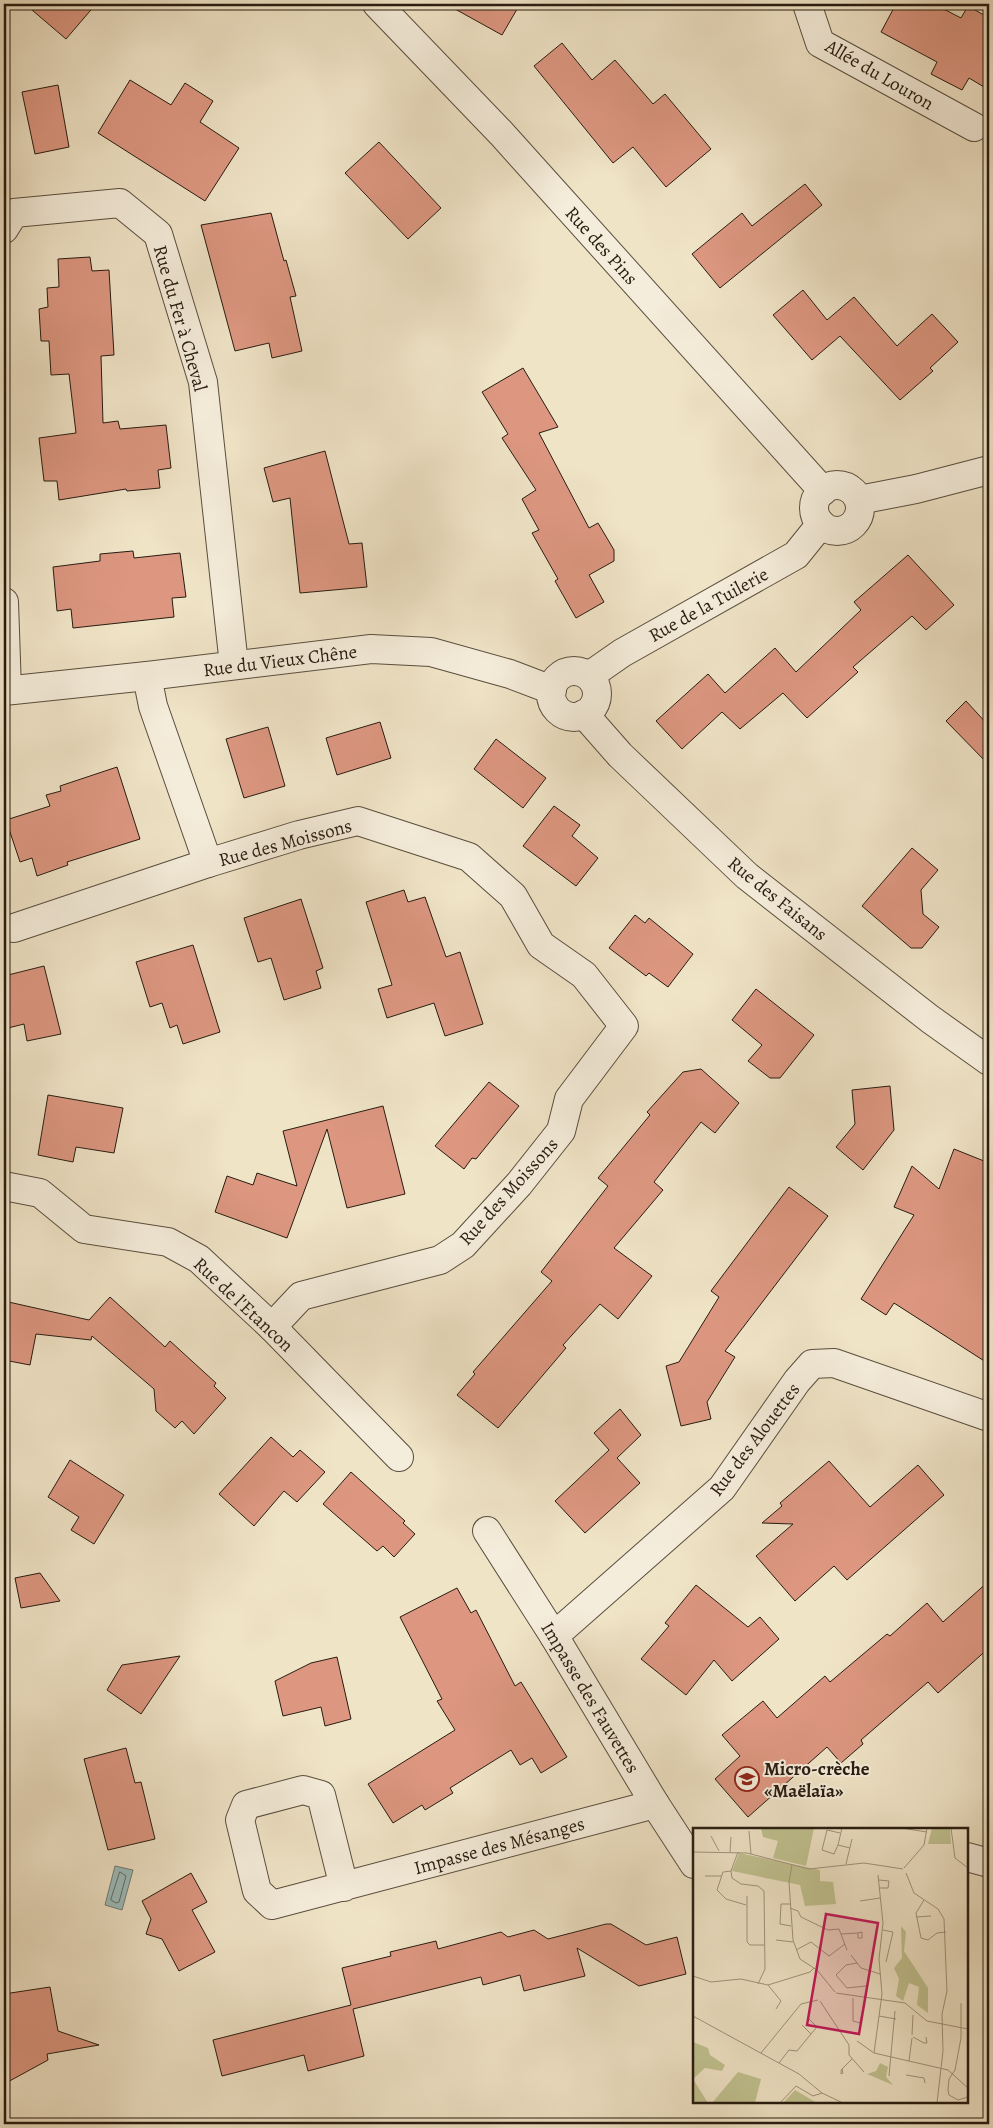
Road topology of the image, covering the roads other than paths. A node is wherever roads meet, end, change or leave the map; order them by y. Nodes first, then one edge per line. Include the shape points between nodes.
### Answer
1 (378, 4) edge
2 (807, 4) edge
3 (974, 127) dead end
4 (4, 229) edge
5 (989, 470) edge
6 (823, 491) junction
7 (859, 500) junction
8 (821, 524) junction
9 (4, 602) edge
10 (234, 665) junction
11 (147, 676) junction
12 (589, 676) junction
13 (5, 690) edge
14 (552, 690) junction
15 (584, 714) junction
16 (208, 863) junction
17 (14, 928) dead end
18 (989, 1061) edge
19 (4, 1186) edge
20 (272, 1327) junction
21 (989, 1417) edge
22 (399, 1457) dead end
23 (487, 1531) dead end
24 (554, 1636) junction
25 (655, 1804) junction
26 (968, 1857) edge
27 (693, 1862) edge
28 (989, 1863) edge
29 (344, 1887) junction

1 - 6 street, Rue des Pins via 501,133
2 - 3 street, Allée du Louron via 820,43
4 - 10 street, Rue du Fer à Cheval via 14,212 120,203 158,234 203,382
5 - 7 street via 916,490
6 - 7 street via 829,487 843,487 850,489
6 - 8 street via 815,503 816,518
7 - 8 street via 859,515 850,528 835,531
8 - 12 street, Rue de la Tuilerie via 796,555 622,652
9 - 13 street
10 - 11 street, Rue du Vieux Chêne
10 - 14 street, Rue du Vieux Chêne via 371,649 432,652 510,674
11 - 13 street, Rue du Vieux Chêne
11 - 16 street via 153,706
12 - 14 street via 567,672 560,676
12 - 15 street via 594,682 597,697 595,704
14 - 15 street via 558,710 570,716
15 - 18 street, Rue des Faisans via 620,755 747,876
16 - 17 street, Rue des Moissons
16 - 20 street, Rue des Moissons via 358,821 469,857 513,896 541,945 584,975 624,1026 568,1099 561,1132 463,1245 440,1260 301,1296
19 - 20 street, Rue de l'Etancon via 40,1194 84,1229 168,1242 199,1259
20 - 22 street, Rue de l'Etancon
21 - 24 street, Rue des Alouettes via 834,1362 812,1364 722,1488
23 - 24 street, Impasse des Fauvettes
24 - 25 street, Impasse des Fauvettes
25 - 27 street, Impasse des Fauvettes
25 - 29 street, Impasse des Mésanges
26 - 28 street
29 - 29 street, Impasse des Mésanges via 272,1905 257,1891 240,1820 246,1805 303,1790 321,1795

